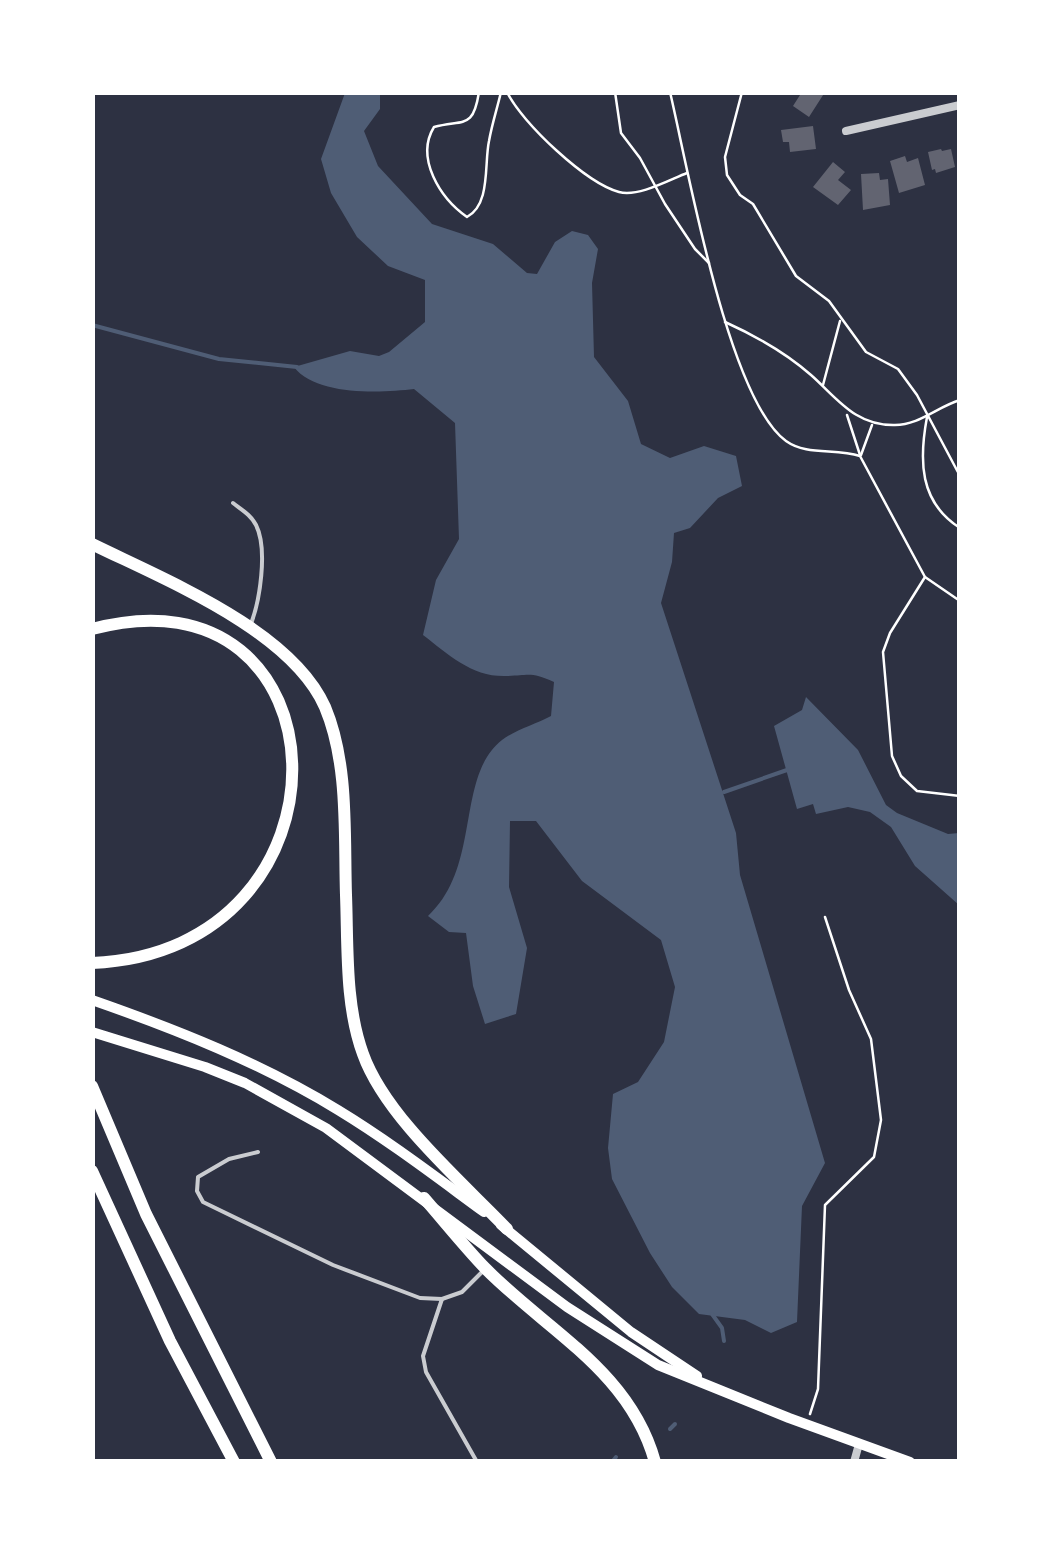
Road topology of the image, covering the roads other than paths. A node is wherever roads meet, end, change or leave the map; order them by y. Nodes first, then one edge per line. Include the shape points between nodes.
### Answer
1 (960, 105) edge
2 (846, 130) dead end
3 (233, 503) dead end
4 (92, 544) edge
5 (250, 626) junction
6 (92, 629) edge
7 (92, 963) edge
8 (92, 1000) edge
9 (92, 1032) edge
10 (92, 1086) edge
11 (258, 1152) dead end
12 (92, 1170) edge
13 (424, 1198) junction
14 (507, 1229) junction
15 (486, 1268) junction
16 (442, 1299) junction
17 (719, 1391) junction
18 (859, 1444) junction
19 (270, 1459) edge
20 (234, 1462) edge
21 (477, 1462) edge
22 (655, 1462) edge
23 (854, 1462) edge
24 (910, 1462) edge

1 - 2 street
3 - 5 lane via 250,516 261,538 258,606
4 - 5 highway
5 - 14 highway via 311,683 334,736 350,990 362,1053 395,1110
6 - 7 highway via 126,620 171,621 235,648 278,700 294,778 274,853 226,914 158,952
8 - 14 main road via 208,1043 336,1108
9 - 13 main road via 245,1083 326,1128
10 - 19 highway via 146,1214
11 - 16 lane via 198,1178 203,1202 333,1265 420,1298
12 - 20 highway
13 - 15 highway
13 - 17 main road via 611,1337
14 - 17 main road via 631,1332
15 - 16 lane via 462,1292
15 - 22 highway via 608,1376 648,1435
16 - 21 lane via 423,1356 426,1372
17 - 18 main road
18 - 23 street
18 - 24 main road

